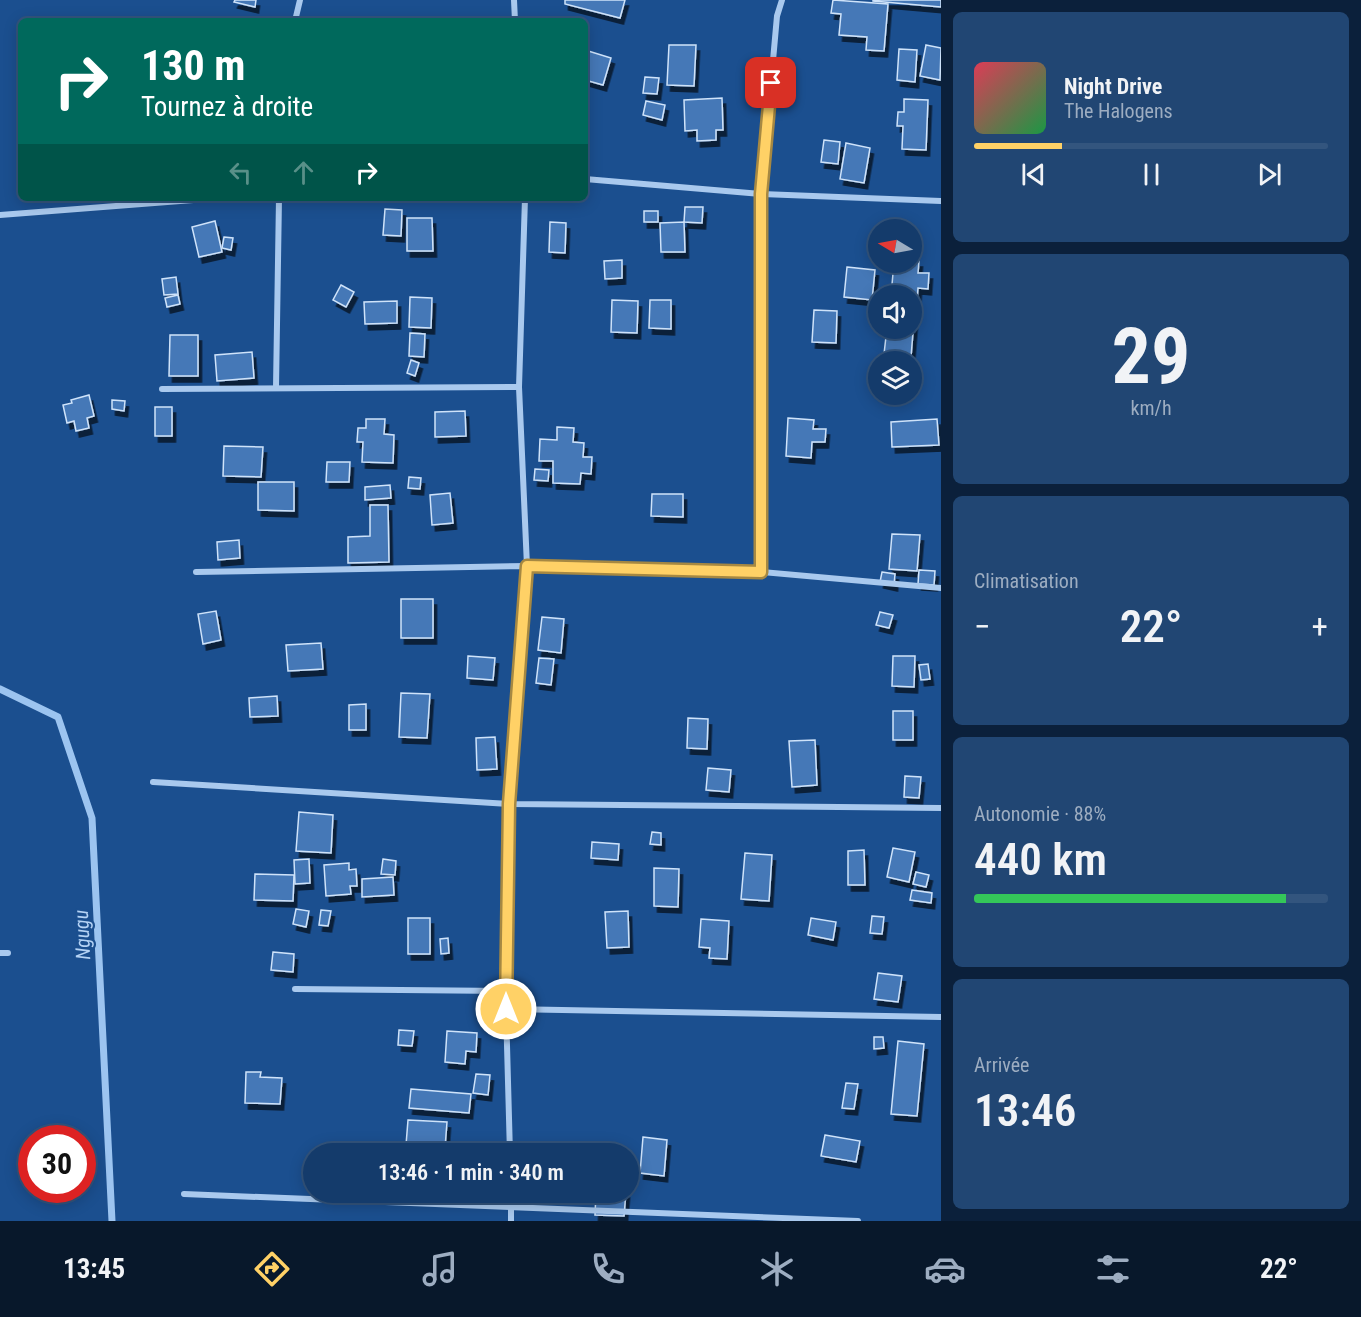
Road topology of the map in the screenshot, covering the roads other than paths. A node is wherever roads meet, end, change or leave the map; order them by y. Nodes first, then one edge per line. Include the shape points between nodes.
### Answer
1 (300, 0) edge
2 (514, 0) edge
3 (782, 0) edge
4 (296, 18) edge
5 (515, 18) edge
6 (588, 179) edge
7 (761, 194) junction
8 (180, 201) edge
9 (279, 201) edge
10 (525, 201) edge
11 (941, 201) edge
12 (0, 215) edge
13 (519, 387) junction
14 (276, 388) junction
15 (162, 389) dead end
16 (527, 566) junction
17 (196, 572) dead end
18 (761, 572) junction
19 (941, 588) edge
20 (153, 782) dead end
21 (509, 804) junction
22 (941, 808) edge
23 (0, 953) edge
24 (8, 953) dead end
25 (295, 989) dead end
26 (506, 991) junction
27 (506, 1009) junction
28 (941, 1017) edge
29 (510, 1143) edge
30 (184, 1194) dead end
31 (512, 1203) edge
32 (512, 1208) junction
33 (511, 1221) edge
34 (858, 1221) edge

1 - 4 street
2 - 5 street
3 - 7 street via 777,16
6 - 7 street
7 - 11 street
7 - 18 street
8 - 12 street
9 - 14 street
10 - 13 street
13 - 14 street
13 - 16 street
14 - 15 street
16 - 17 street
16 - 18 street
16 - 21 street
18 - 19 street
20 - 21 street
21 - 22 street
21 - 26 street
23 - 24 street
25 - 26 street
26 - 27 street
27 - 28 street
27 - 29 street
30 - 32 street
31 - 32 street
32 - 33 street
32 - 34 street

